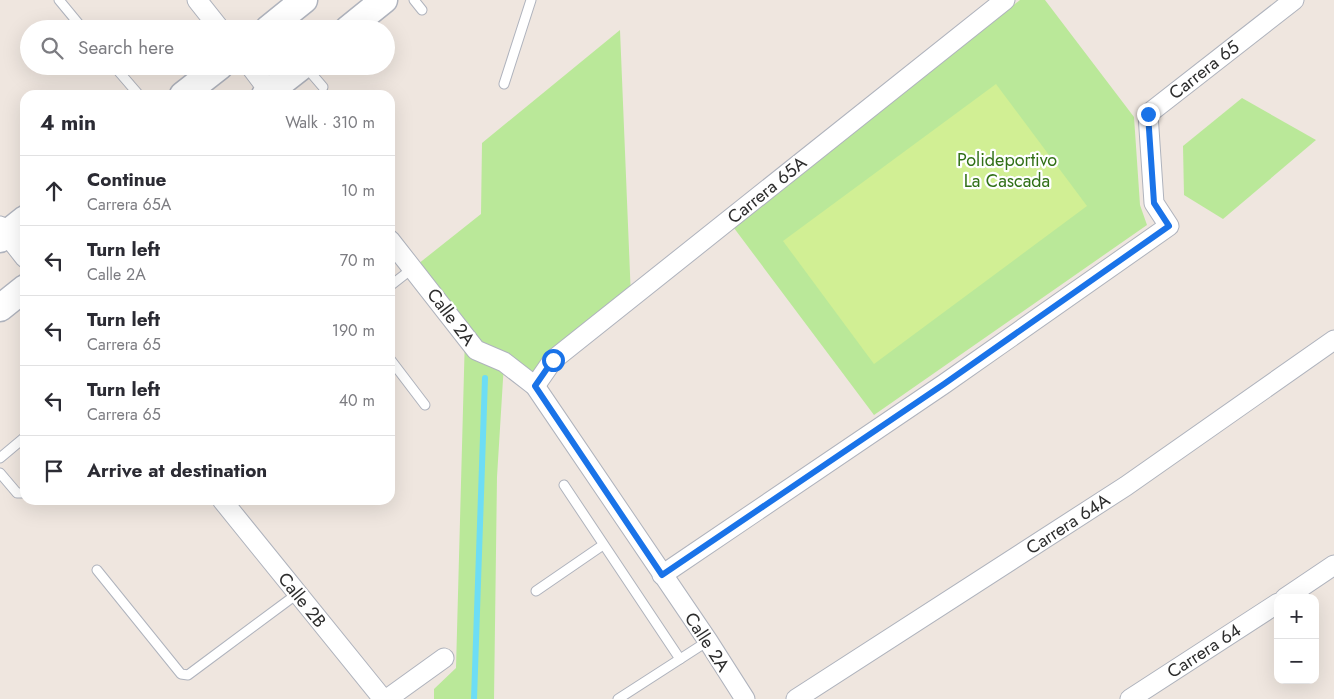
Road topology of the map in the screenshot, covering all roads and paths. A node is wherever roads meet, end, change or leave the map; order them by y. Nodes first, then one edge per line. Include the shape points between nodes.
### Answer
1 (59, 0) edge
2 (196, 0) edge
3 (304, 0) edge
4 (384, 0) edge
5 (414, 0) edge
6 (531, 0) edge
7 (1005, 0) edge
8 (1294, 0) edge
9 (422, 10) dead end
10 (76, 20) edge
11 (213, 20) edge
12 (279, 20) edge
13 (359, 20) edge
14 (121, 75) edge
15 (209, 75) edge
16 (256, 75) edge
17 (292, 75) edge
18 (311, 75) edge
19 (504, 84) dead end
20 (323, 88) dead end
21 (134, 90) edge
22 (189, 90) edge
23 (266, 90) edge
24 (274, 90) edge
25 (8, 230) edge
26 (395, 246) edge
27 (20, 250) edge
28 (413, 268) junction
29 (395, 282) edge
30 (20, 292) edge
31 (0, 308) edge
32 (1334, 340) edge
33 (395, 366) edge
34 (535, 386) junction
35 (425, 405) dead end
36 (20, 441) edge
37 (0, 458) edge
38 (0, 474) edge
39 (564, 485) dead end
40 (20, 493) edge
41 (226, 505) edge
42 (603, 546) junction
43 (1334, 565) edge
44 (97, 570) dead end
45 (662, 575) junction
46 (536, 591) dead end
47 (297, 594) junction
48 (1292, 594) edge
49 (1274, 606) edge
50 (708, 641) junction
51 (444, 658) dead end
52 (680, 659) junction
53 (383, 699) edge
54 (387, 699) edge
55 (618, 699) edge
56 (744, 699) edge
57 (796, 699) edge
58 (1130, 699) edge

1 - 10 lane
2 - 11 street
3 - 12 main road
4 - 13 main road
5 - 9 lane
6 - 19 lane
7 - 34 street, Carrera 65A via 553,360
8 - 45 street, Carrera 65 via 1148,114 1154,203 1169,226 944,384
14 - 21 lane
15 - 22 main road
16 - 23 street
17 - 24 main road
18 - 20 lane
25 - 27 street
26 - 28 street, Calle 2A
28 - 29 lane
28 - 34 street, Calle 2A via 476,350 504,362
30 - 31 main road
32 - 57 street, Carrera 64A via 1126,486
33 - 35 lane
34 - 45 street, Calle 2A
36 - 37 lane
38 - 40 lane
39 - 42 lane
41 - 47 street, Calle 2B
42 - 46 lane
42 - 52 lane
43 - 48 street
44 - 47 lane via 184,675
45 - 50 street, Calle 2A
47 - 53 street, Calle 2B
49 - 58 street, Carrera 64
50 - 52 lane
50 - 56 street, Calle 2A
51 - 54 street
52 - 55 lane

